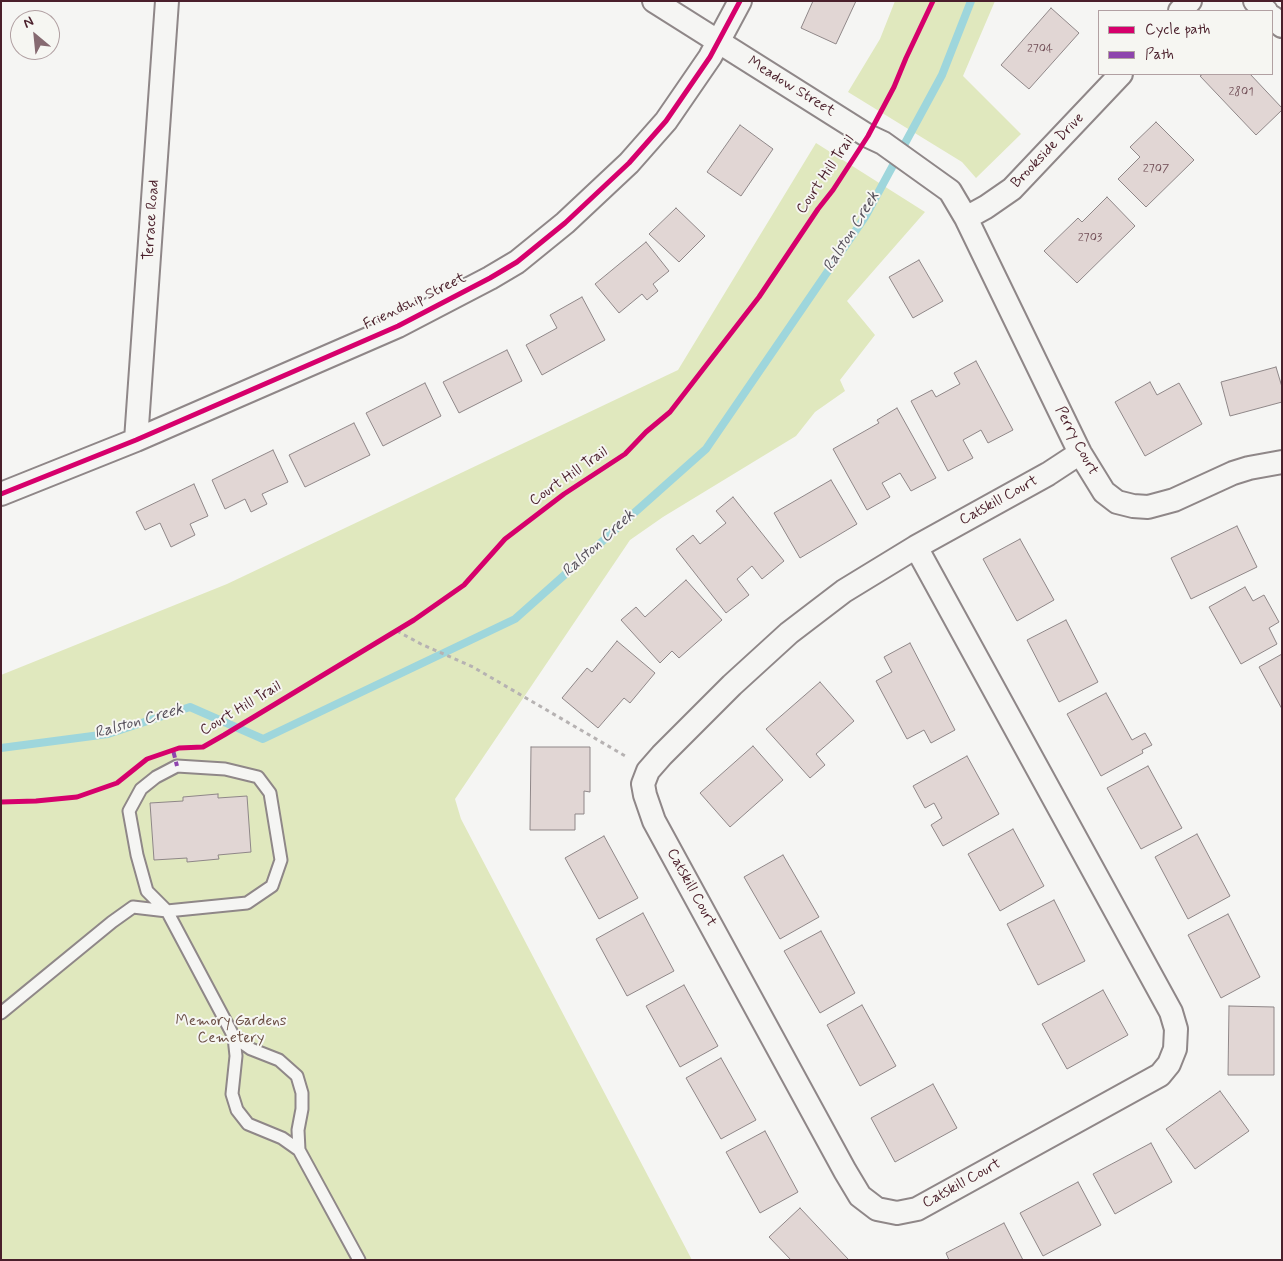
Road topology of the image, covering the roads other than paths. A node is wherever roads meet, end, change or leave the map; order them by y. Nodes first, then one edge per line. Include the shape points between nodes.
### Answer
1 (167, 1) edge
2 (654, 1) edge
3 (740, 1) edge
4 (1190, 1) edge
5 (1255, 1) edge
6 (1181, 10) edge
7 (1265, 10) edge
8 (719, 42) junction
9 (1120, 75) edge
10 (966, 218) junction
11 (136, 440) junction
12 (1080, 453) junction
13 (1281, 464) edge
14 (1, 494) edge
15 (916, 547) junction
16 (167, 912) junction
17 (1, 1013) edge
18 (234, 1037) junction
19 (299, 1150) junction
20 (359, 1260) edge

1 - 11 street, Terrace Road
2 - 8 street, Meadow Street
3 - 8 street, Friendship Street
4 - 6 street
5 - 7 street
8 - 10 street, Meadow Street via 884,143 950,191
8 - 11 street, Friendship Street via 666,121 629,163 565,223 517,262 398,326
9 - 10 street, Brookside Drive via 1012,189
10 - 12 street, Perry Court
11 - 14 street, Friendship Street
12 - 13 street, Perry Court via 1104,492 1117,502 1148,507 1174,500 1233,473
12 - 15 street, Catskill Court
15 - 15 street, Catskill Court via 844,591 789,633 662,755 648,771 643,784 654,821 845,1171 860,1196 877,1208 897,1213 917,1209 1160,1075 1169,1064 1175,1048 1176,1029 1171,1012
16 - 16 lane via 247,903 272,886 281,860 270,793 258,777 225,769 177,766 141,789 130,811 137,855 147,891
16 - 17 lane via 133,907
16 - 18 lane
18 - 19 lane via 236,1056 232,1094 237,1110 248,1124 282,1138
18 - 19 lane via 251,1049 279,1060 297,1076 302,1093
19 - 20 lane

